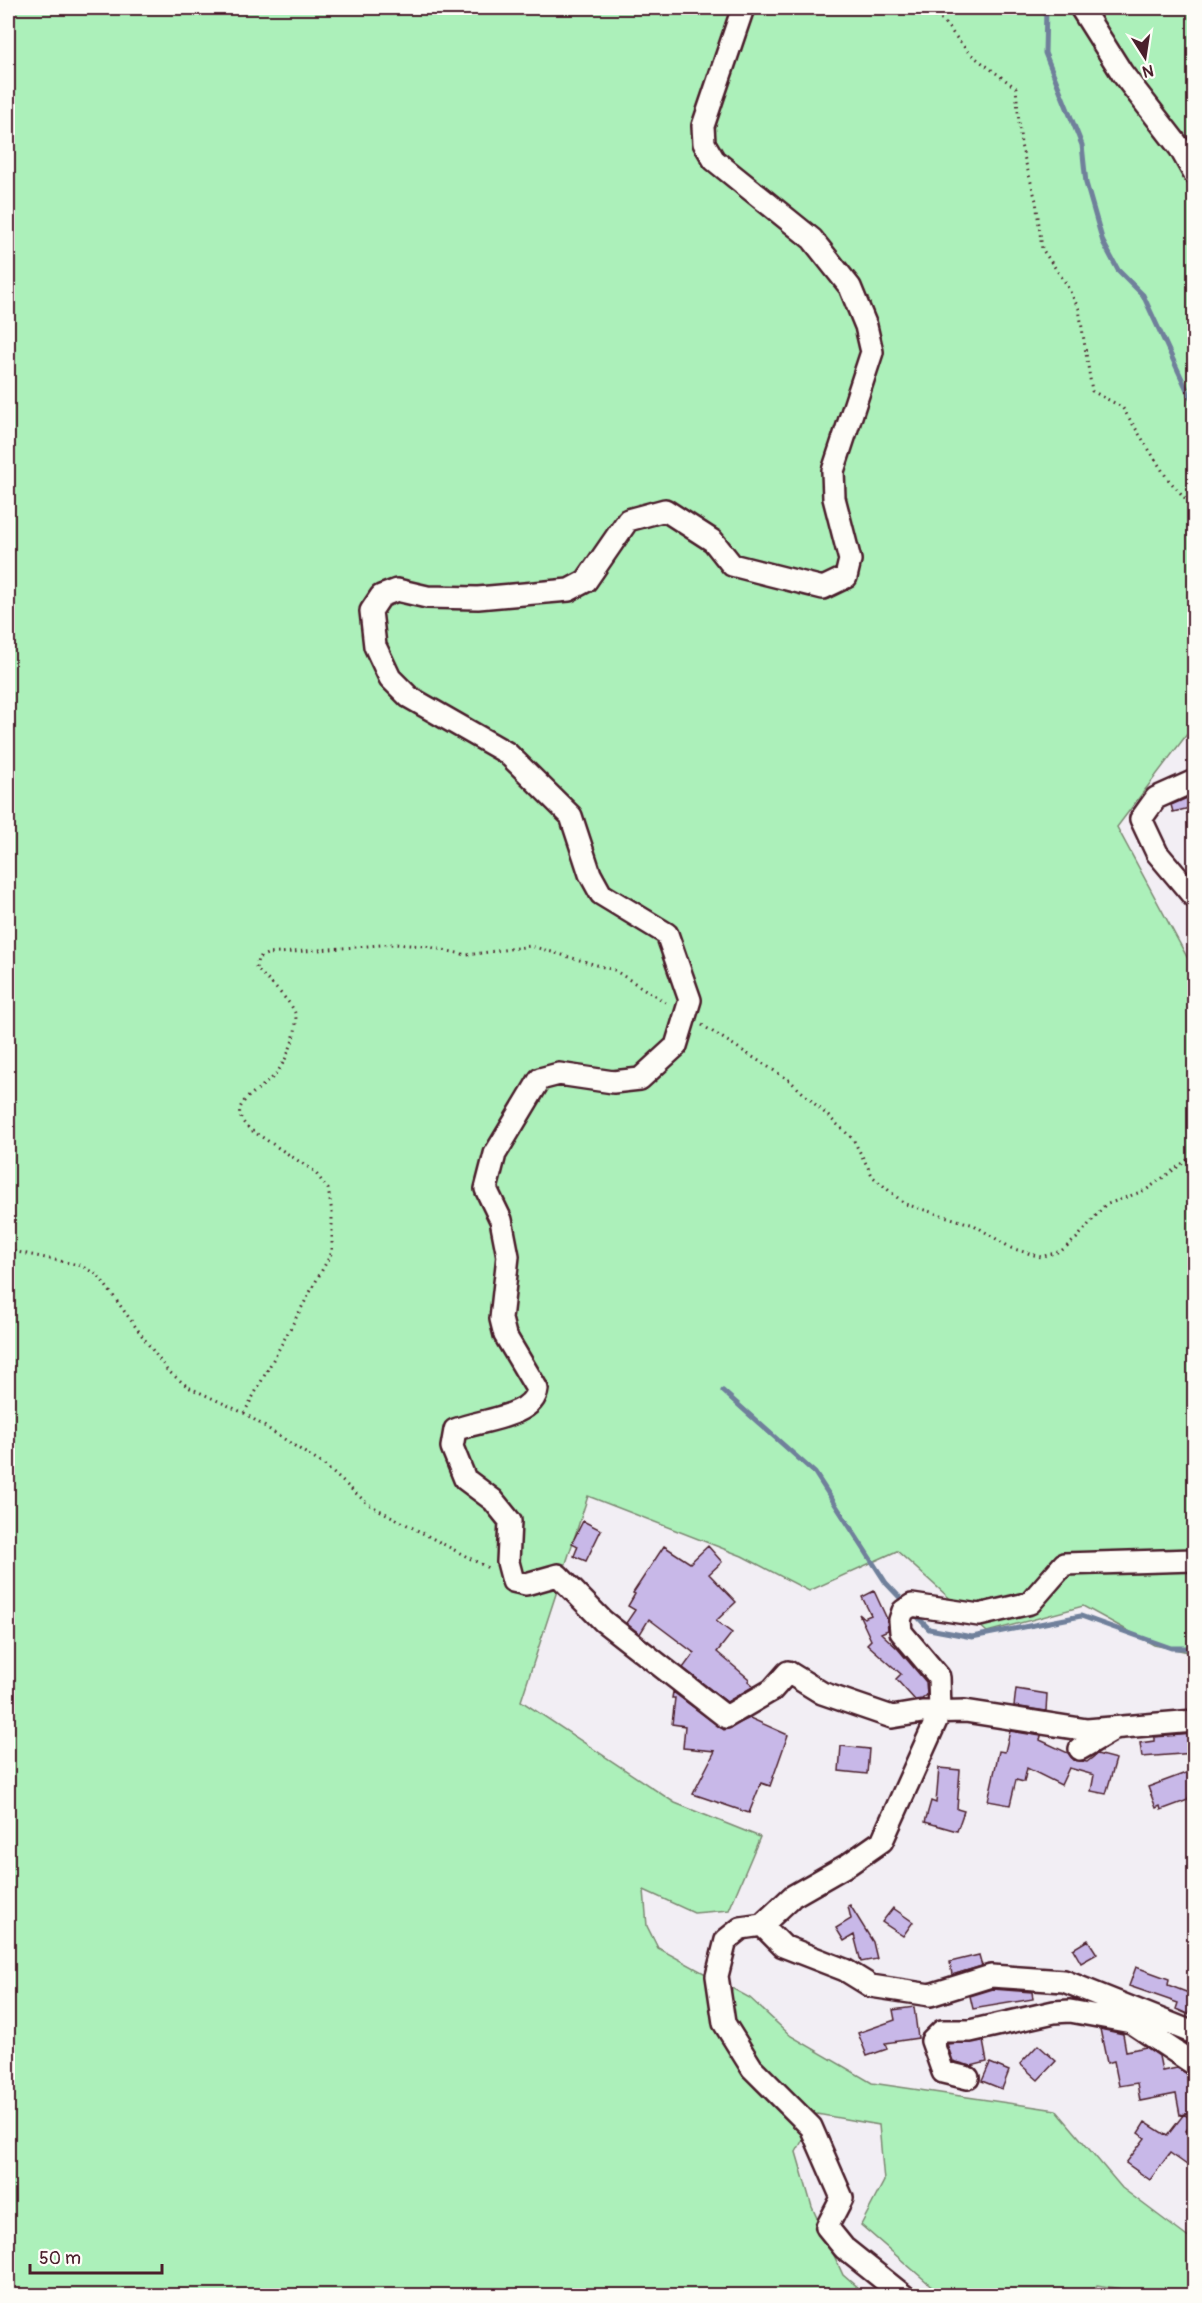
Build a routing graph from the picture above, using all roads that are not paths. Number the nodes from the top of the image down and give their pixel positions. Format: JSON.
{"nodes":[{"id":1,"x":743,"y":8,"type":"edge"},
{"id":2,"x":1081,"y":8,"type":"edge"},
{"id":3,"x":1194,"y":173,"type":"edge"},
{"id":4,"x":1194,"y":781,"type":"edge"},
{"id":5,"x":1194,"y":897,"type":"edge"},
{"id":6,"x":1194,"y":1560,"type":"edge"},
{"id":7,"x":940,"y":1712,"type":"junction"},
{"id":8,"x":1194,"y":1720,"type":"edge"},
{"id":9,"x":1117,"y":1727,"type":"junction"},
{"id":10,"x":1080,"y":1749,"type":"dead end"},
{"id":11,"x":762,"y":1924,"type":"junction"},
{"id":12,"x":1194,"y":2032,"type":"edge"},
{"id":13,"x":1194,"y":2064,"type":"edge"},
{"id":14,"x":968,"y":2078,"type":"dead end"},
{"id":15,"x":904,"y":2295,"type":"edge"}],
"edges":[{"from":1,"to":7,"type":"street"},
{"from":2,"to":3,"type":"street"},
{"from":4,"to":5,"type":"street"},
{"from":6,"to":7,"type":"street"},
{"from":7,"to":9,"type":"street"},
{"from":7,"to":11,"type":"street"},
{"from":8,"to":9,"type":"street"},
{"from":9,"to":10,"type":"street"},
{"from":11,"to":12,"type":"street"},
{"from":11,"to":15,"type":"street"},
{"from":13,"to":14,"type":"street"}]}
